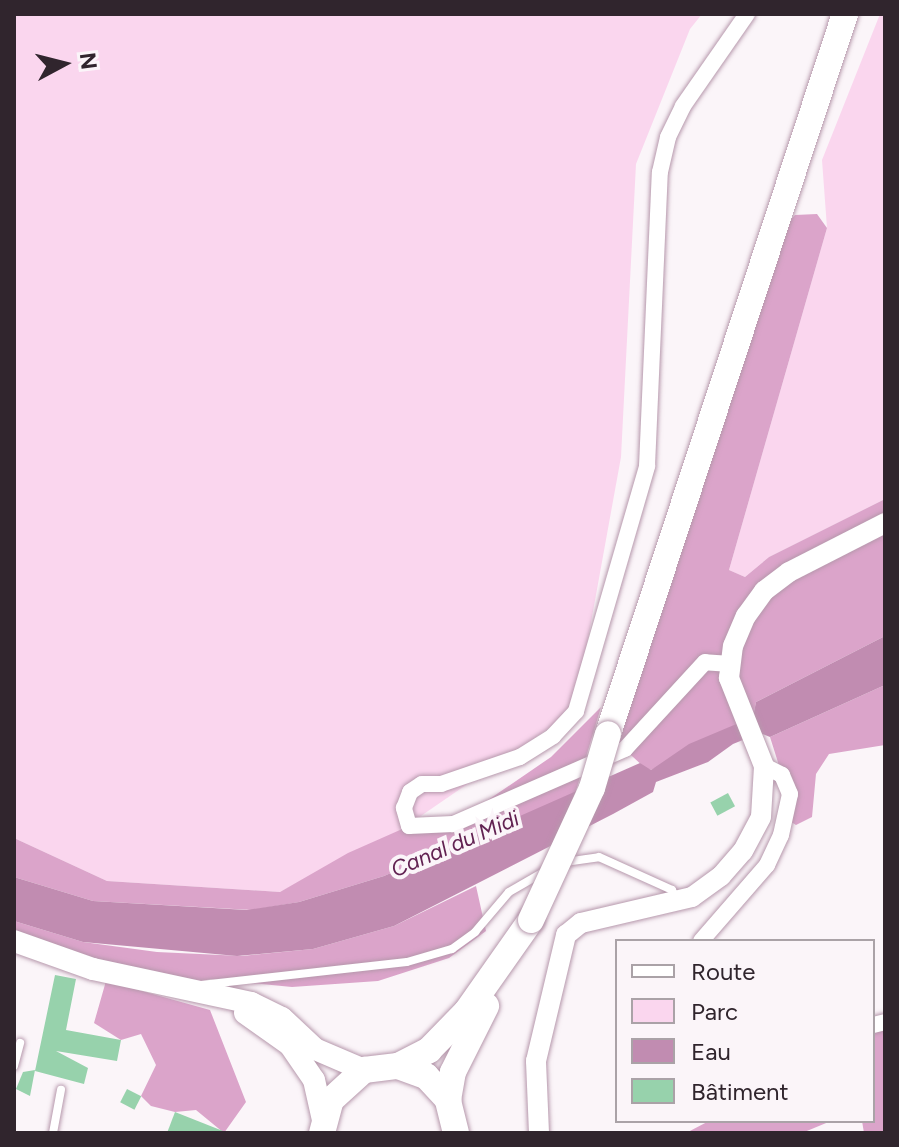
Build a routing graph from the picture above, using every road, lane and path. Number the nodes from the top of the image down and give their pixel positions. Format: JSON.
{"nodes":[{"id":1,"x":747,"y":14,"type":"edge"},
{"id":2,"x":845,"y":14,"type":"edge"},
{"id":3,"x":885,"y":523,"type":"edge"},
{"id":4,"x":731,"y":664,"type":"junction"},
{"id":5,"x":762,"y":758,"type":"junction"},
{"id":6,"x":677,"y":900,"type":"junction"},
{"id":7,"x":703,"y":939,"type":"edge"},
{"id":8,"x":14,"y":941,"type":"edge"},
{"id":9,"x":508,"y":955,"type":"junction"},
{"id":10,"x":180,"y":988,"type":"junction"},
{"id":11,"x":213,"y":995,"type":"junction"},
{"id":12,"x":20,"y":1043,"type":"dead end"},
{"id":13,"x":14,"y":1066,"type":"edge"},
{"id":14,"x":398,"y":1066,"type":"junction"},
{"id":15,"x":364,"y":1070,"type":"junction"},
{"id":16,"x":61,"y":1090,"type":"dead end"},
{"id":17,"x":448,"y":1100,"type":"junction"},
{"id":18,"x":323,"y":1127,"type":"edge"},
{"id":19,"x":53,"y":1133,"type":"edge"},
{"id":20,"x":456,"y":1133,"type":"edge"},
{"id":21,"x":539,"y":1133,"type":"edge"}],
"edges":[{"from":1,"to":4,"type":"street"},
{"from":2,"to":9,"type":"main road","bridge":true},
{"from":3,"to":4,"type":"street"},
{"from":4,"to":5,"type":"street"},
{"from":5,"to":6,"type":"street"},
{"from":5,"to":7,"type":"street"},
{"from":6,"to":10,"type":"lane"},
{"from":6,"to":21,"type":"street"},
{"from":8,"to":10,"type":"main road"},
{"from":9,"to":14,"type":"main road"},
{"from":9,"to":17,"type":"main road"},
{"from":10,"to":11,"type":"main road"},
{"from":11,"to":15,"type":"main road"},
{"from":11,"to":18,"type":"main road"},
{"from":12,"to":13,"type":"lane"},
{"from":14,"to":15,"type":"main road"},
{"from":14,"to":17,"type":"main road"},
{"from":15,"to":18,"type":"main road"},
{"from":16,"to":19,"type":"lane"},
{"from":17,"to":20,"type":"main road"}]}
